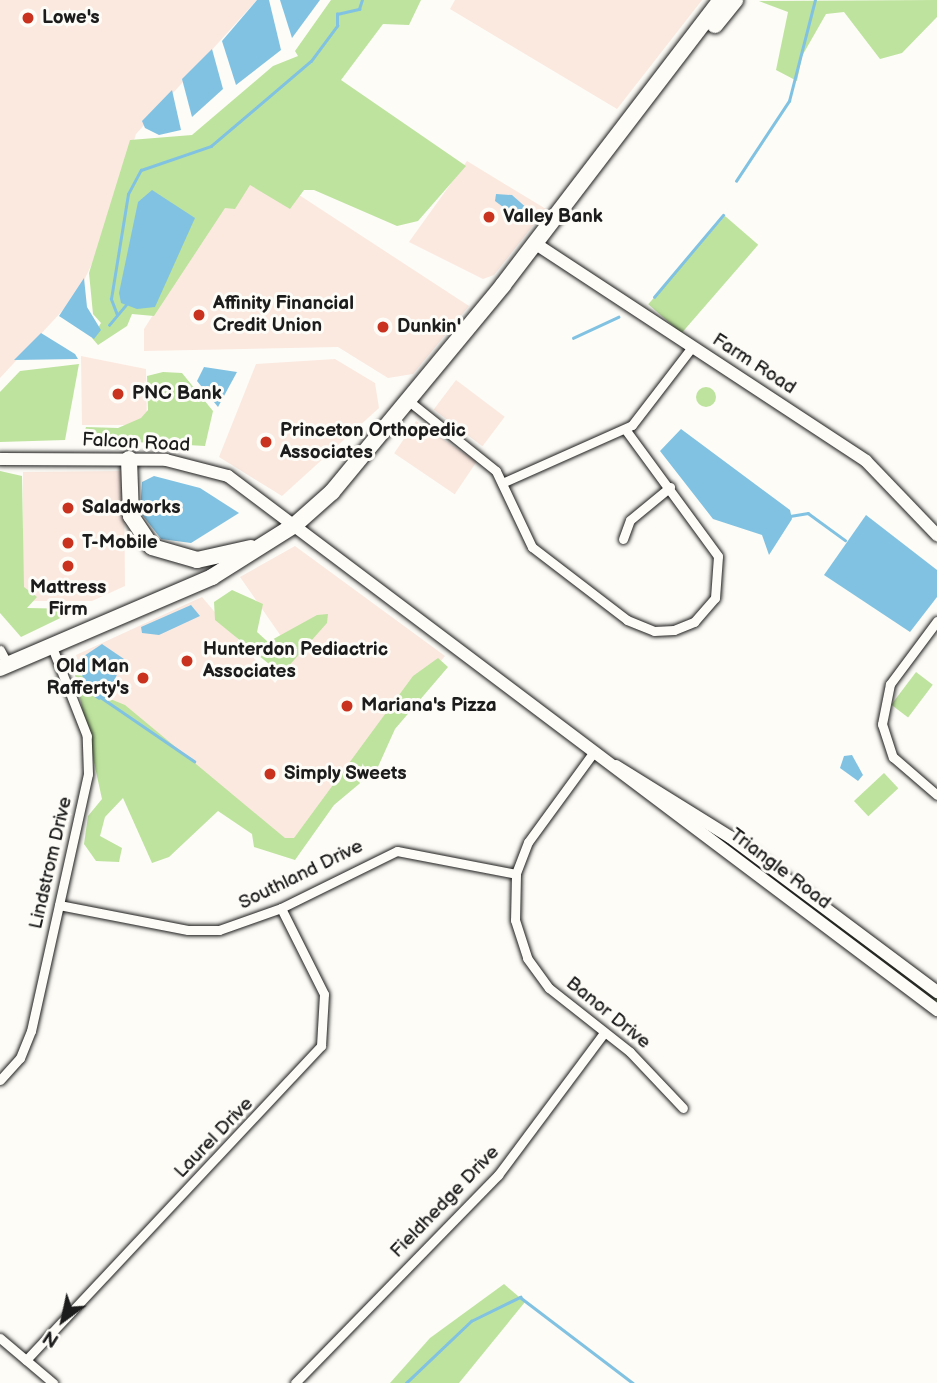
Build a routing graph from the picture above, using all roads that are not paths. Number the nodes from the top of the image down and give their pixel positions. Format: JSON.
{"nodes":[{"id":1,"x":724,"y":0,"type":"edge"},
{"id":2,"x":536,"y":244,"type":"junction"},
{"id":3,"x":692,"y":347,"type":"junction"},
{"id":4,"x":410,"y":402,"type":"junction"},
{"id":5,"x":625,"y":429,"type":"junction"},
{"id":6,"x":0,"y":459,"type":"edge"},
{"id":7,"x":129,"y":459,"type":"junction"},
{"id":8,"x":502,"y":482,"type":"junction"},
{"id":9,"x":670,"y":487,"type":"junction"},
{"id":10,"x":296,"y":524,"type":"junction"},
{"id":11,"x":937,"y":534,"type":"edge"},
{"id":12,"x":622,"y":538,"type":"dead end"},
{"id":13,"x":267,"y":544,"type":"junction"},
{"id":14,"x":937,"y":621,"type":"edge"},
{"id":15,"x":52,"y":648,"type":"junction"},
{"id":16,"x":0,"y":650,"type":"edge"},
{"id":17,"x":4,"y":666,"type":"edge"},
{"id":18,"x":597,"y":756,"type":"junction"},
{"id":19,"x":937,"y":795,"type":"edge"},
{"id":20,"x":516,"y":874,"type":"junction"},
{"id":21,"x":59,"y":905,"type":"junction"},
{"id":22,"x":281,"y":908,"type":"junction"},
{"id":23,"x":937,"y":992,"type":"edge"},
{"id":24,"x":937,"y":1010,"type":"edge"},
{"id":25,"x":604,"y":1032,"type":"junction"},
{"id":26,"x":0,"y":1080,"type":"edge"},
{"id":27,"x":683,"y":1108,"type":"dead end"},
{"id":28,"x":0,"y":1338,"type":"edge"},
{"id":29,"x":26,"y":1360,"type":"junction"},
{"id":30,"x":53,"y":1383,"type":"edge"},
{"id":31,"x":295,"y":1383,"type":"edge"}],
"edges":[{"from":1,"to":2,"type":"highway"},
{"from":2,"to":3,"type":"street","name":"Farm Road"},
{"from":2,"to":4,"type":"highway"},
{"from":3,"to":5,"type":"street"},
{"from":3,"to":11,"type":"street","name":"Farm Road"},
{"from":4,"to":8,"type":"street"},
{"from":4,"to":10,"type":"highway"},
{"from":5,"to":8,"type":"street"},
{"from":5,"to":9,"type":"street"},
{"from":6,"to":7,"type":"street","name":"Falcon Road"},
{"from":7,"to":10,"type":"street","name":"Falcon Road"},
{"from":7,"to":13,"type":"highway"},
{"from":8,"to":9,"type":"street"},
{"from":9,"to":12,"type":"street"},
{"from":10,"to":13,"type":"highway"},
{"from":10,"to":18,"type":"street","name":"Triangle Road"},
{"from":13,"to":15,"type":"highway"},
{"from":14,"to":19,"type":"street"},
{"from":15,"to":17,"type":"highway"},
{"from":15,"to":21,"type":"street","name":"Lindstrom Drive"},
{"from":16,"to":17,"type":"street"},
{"from":18,"to":20,"type":"street","name":"Banor Drive"},
{"from":18,"to":23,"type":"street","name":"Triangle Road"},
{"from":18,"to":24,"type":"street","name":"Triangle Road"},
{"from":20,"to":22,"type":"street","name":"Southland Drive"},
{"from":20,"to":25,"type":"street","name":"Banor Drive"},
{"from":21,"to":22,"type":"street","name":"Southland Drive"},
{"from":21,"to":26,"type":"street","name":"Lindstrom Drive"},
{"from":22,"to":29,"type":"street","name":"Laurel Drive"},
{"from":25,"to":27,"type":"street","name":"Banor Drive"},
{"from":25,"to":31,"type":"street","name":"Fieldhedge Drive"},
{"from":28,"to":29,"type":"street"},
{"from":29,"to":30,"type":"street"}]}
